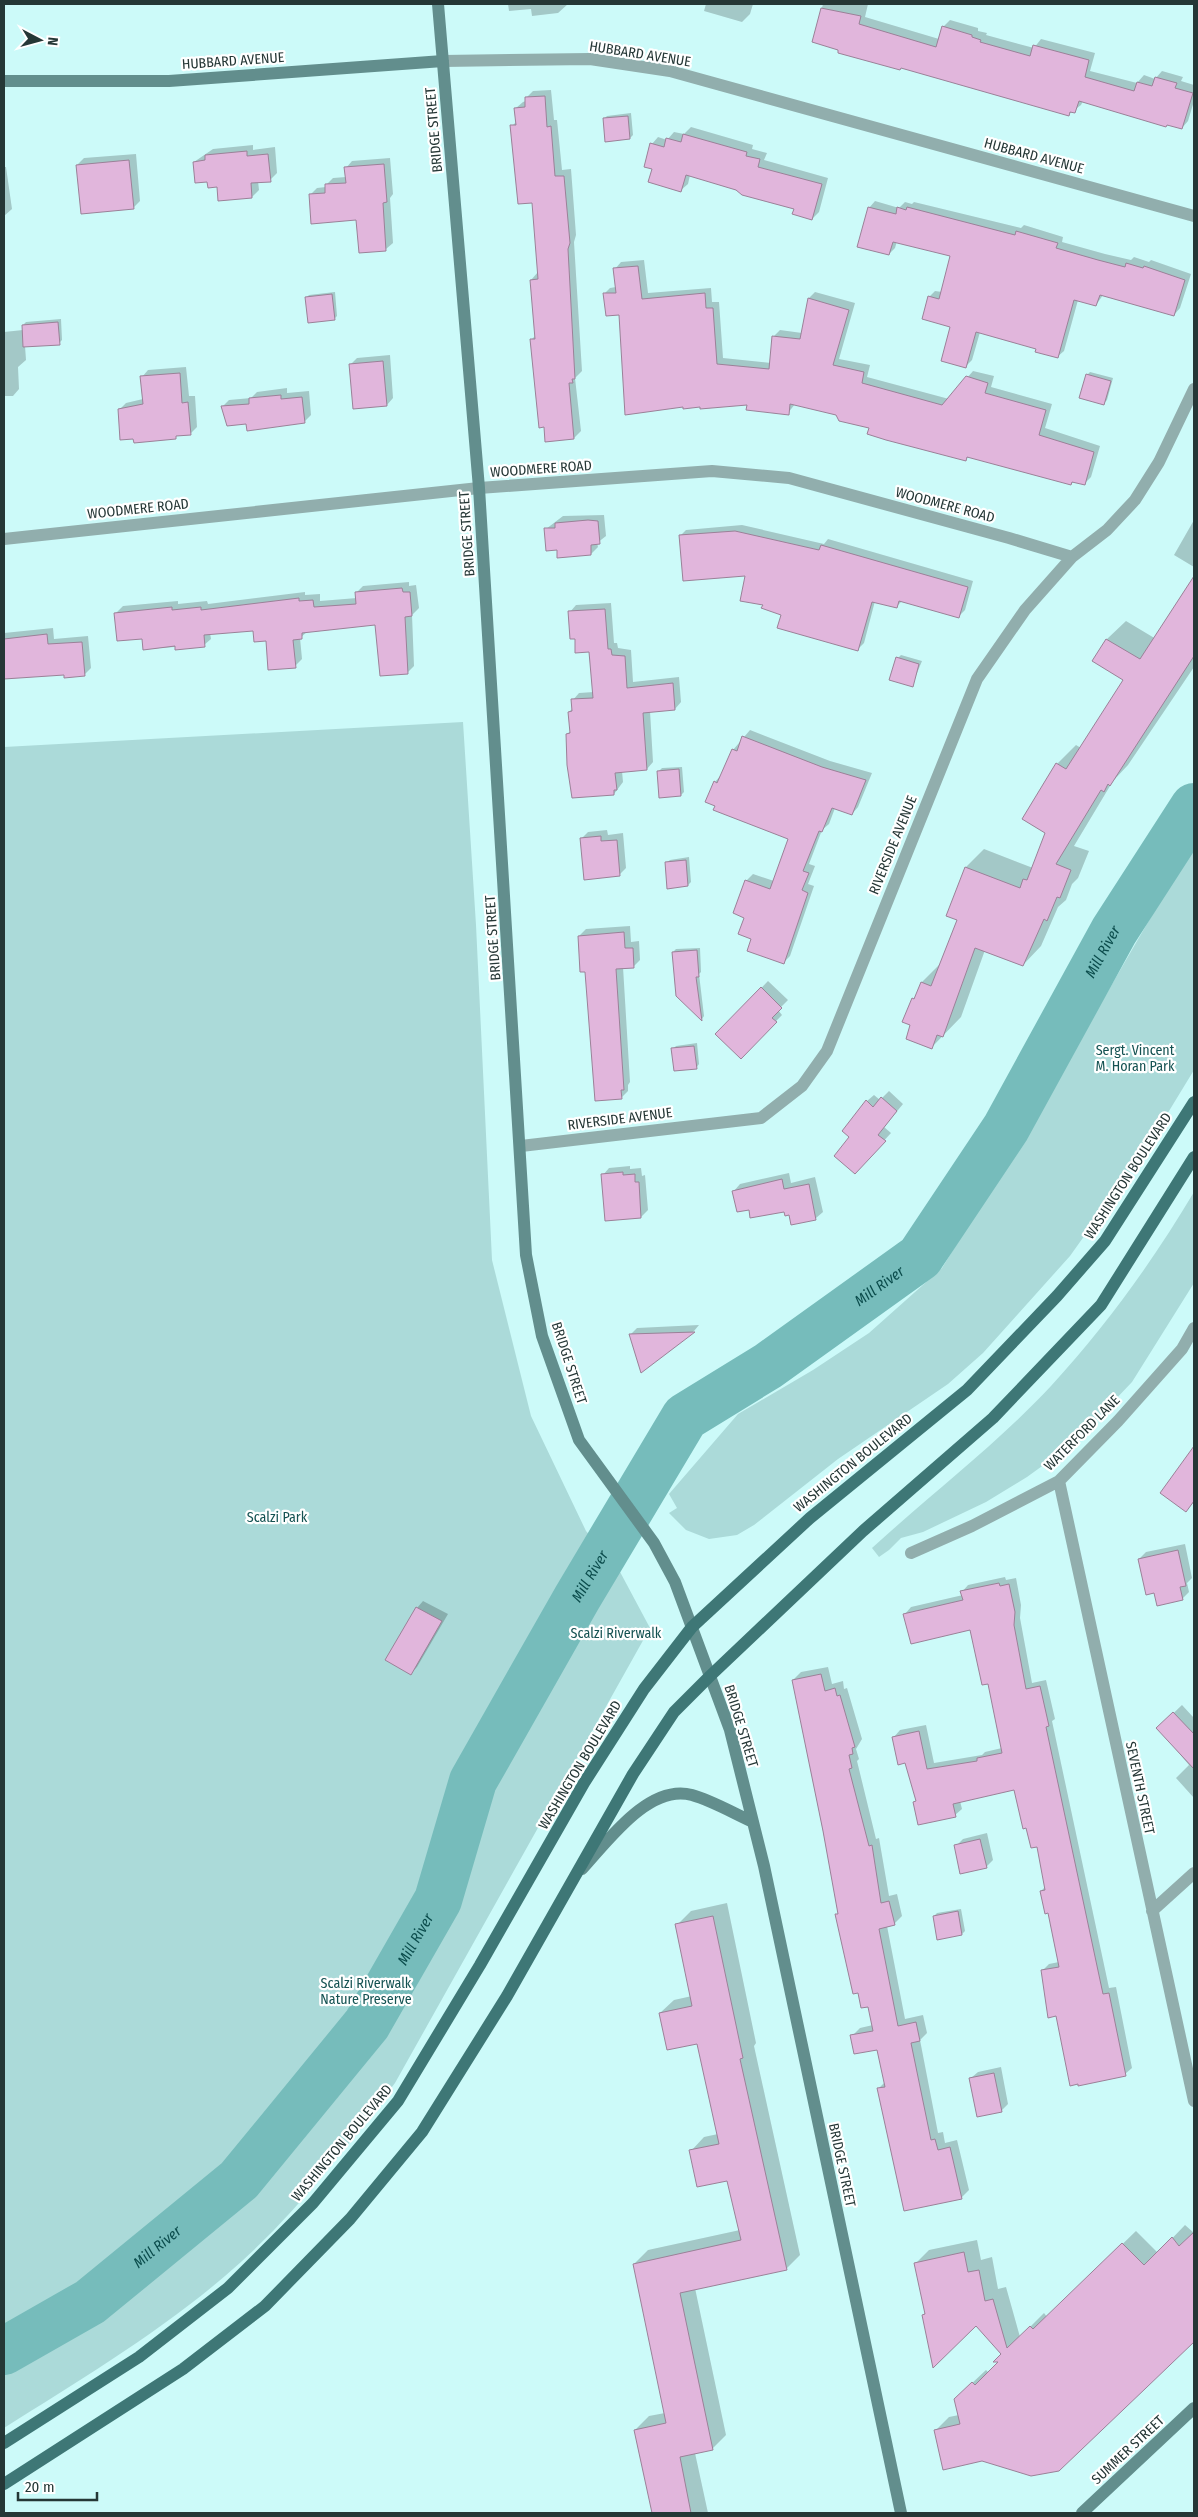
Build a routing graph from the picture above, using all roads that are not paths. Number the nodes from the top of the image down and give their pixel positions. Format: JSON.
{"nodes":[{"id":1,"x":438,"y":4,"type":"edge"},
{"id":2,"x":443,"y":61,"type":"junction"},
{"id":3,"x":4,"y":81,"type":"edge"},
{"id":4,"x":1194,"y":216,"type":"edge"},
{"id":5,"x":1194,"y":389,"type":"edge"},
{"id":6,"x":479,"y":488,"type":"junction"},
{"id":7,"x":4,"y":539,"type":"edge"},
{"id":8,"x":1072,"y":557,"type":"junction"},
{"id":9,"x":1194,"y":1102,"type":"edge"},
{"id":10,"x":521,"y":1146,"type":"junction"},
{"id":11,"x":1194,"y":1157,"type":"edge"},
{"id":12,"x":1194,"y":1328,"type":"edge"},
{"id":13,"x":1059,"y":1481,"type":"junction"},
{"id":14,"x":911,"y":1553,"type":"dead end"},
{"id":15,"x":692,"y":1627,"type":"junction"},
{"id":16,"x":710,"y":1676,"type":"junction"},
{"id":17,"x":753,"y":1822,"type":"junction"},
{"id":18,"x":1194,"y":1873,"type":"edge"},
{"id":19,"x":574,"y":1879,"type":"junction"},
{"id":20,"x":1152,"y":1911,"type":"junction"},
{"id":21,"x":1194,"y":2100,"type":"edge"},
{"id":22,"x":1194,"y":2408,"type":"edge"},
{"id":23,"x":4,"y":2443,"type":"edge"},
{"id":24,"x":4,"y":2484,"type":"edge"},
{"id":25,"x":901,"y":2513,"type":"edge"},
{"id":26,"x":1082,"y":2513,"type":"edge"}],
"edges":[{"from":1,"to":2,"type":"main road","name":"BRIDGE STREET"},
{"from":2,"to":3,"type":"main road","name":"HUBBARD AVENUE"},
{"from":2,"to":4,"type":"street","name":"HUBBARD AVENUE"},
{"from":2,"to":6,"type":"main road","name":"BRIDGE STREET"},
{"from":5,"to":8,"type":"street","name":"RIVERSIDE AVENUE"},
{"from":6,"to":7,"type":"street","name":"WOODMERE ROAD"},
{"from":6,"to":8,"type":"street","name":"WOODMERE ROAD"},
{"from":6,"to":10,"type":"main road","name":"BRIDGE STREET"},
{"from":8,"to":10,"type":"street","name":"RIVERSIDE AVENUE"},
{"from":9,"to":15,"type":"main road","name":"WASHINGTON BOULEVARD"},
{"from":10,"to":15,"type":"main road","name":"BRIDGE STREET"},
{"from":11,"to":16,"type":"main road"},
{"from":12,"to":13,"type":"street","name":"WATERFORD LANE"},
{"from":13,"to":14,"type":"street","name":"WATERFORD LANE"},
{"from":13,"to":20,"type":"street","name":"SEVENTH STREET"},
{"from":15,"to":16,"type":"main road","name":"BRIDGE STREET"},
{"from":15,"to":23,"type":"main road","name":"WASHINGTON BOULEVARD"},
{"from":16,"to":17,"type":"main road","name":"BRIDGE STREET"},
{"from":16,"to":19,"type":"main road"},
{"from":17,"to":19,"type":"main road"},
{"from":17,"to":25,"type":"main road","name":"BRIDGE STREET"},
{"from":18,"to":20,"type":"street"},
{"from":19,"to":24,"type":"main road"},
{"from":20,"to":21,"type":"street","name":"SEVENTH STREET"},
{"from":22,"to":26,"type":"main road","name":"SUMMER STREET"}]}
